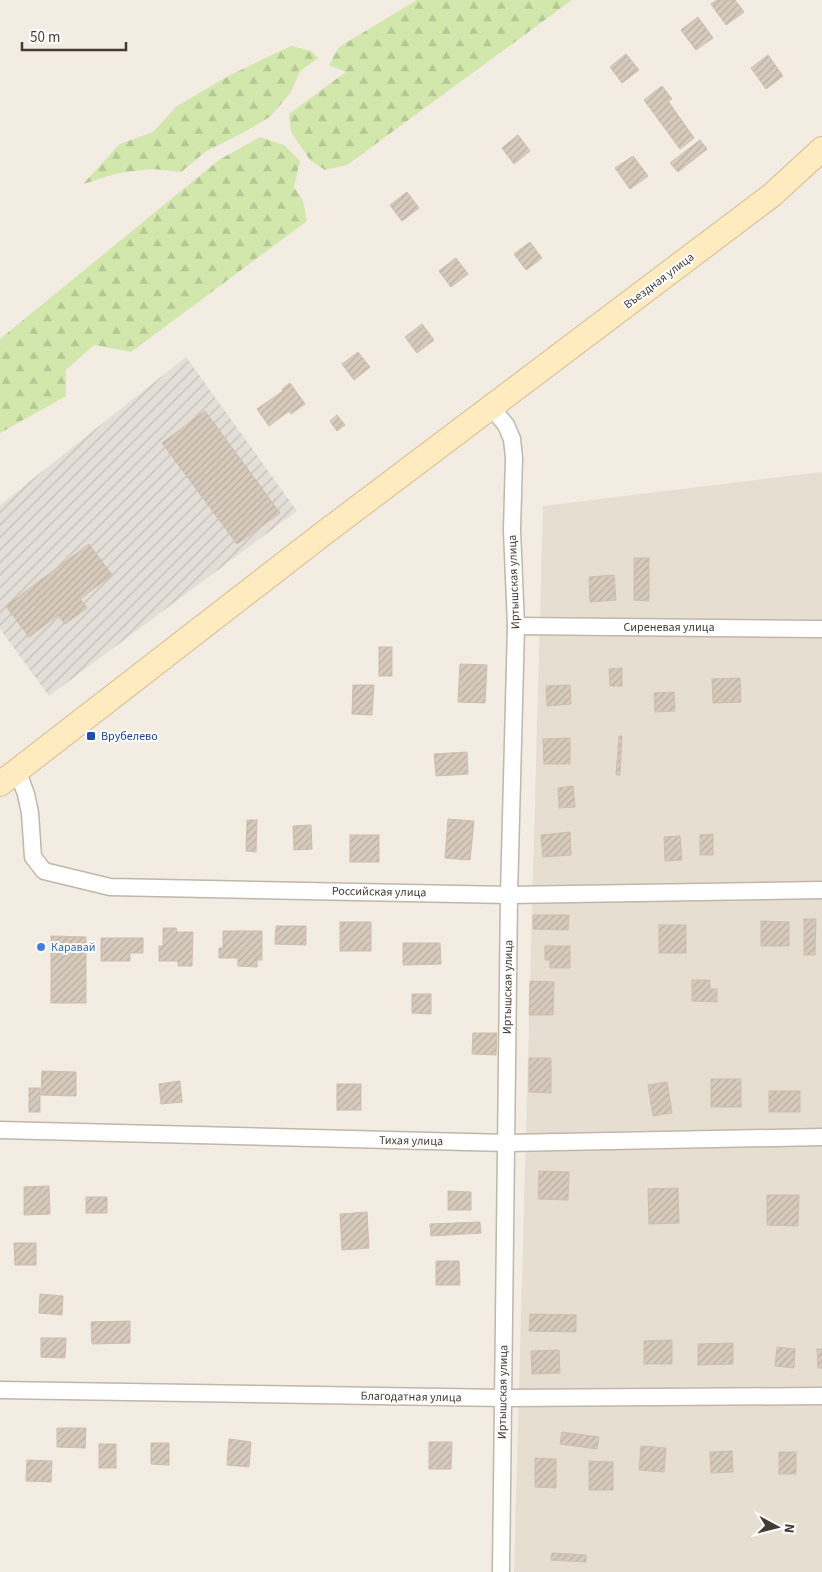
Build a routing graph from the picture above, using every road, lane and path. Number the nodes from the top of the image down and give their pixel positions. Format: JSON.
{"nodes":[{"id":1,"x":822,"y":149,"type":"edge"},
{"id":2,"x":492,"y":408,"type":"junction"},
{"id":3,"x":516,"y":626,"type":"junction"},
{"id":4,"x":822,"y":629,"type":"edge"},
{"id":5,"x":8,"y":777,"type":"edge"},
{"id":6,"x":822,"y":890,"type":"edge"},
{"id":7,"x":509,"y":895,"type":"junction"},
{"id":8,"x":0,"y":1130,"type":"edge"},
{"id":9,"x":822,"y":1137,"type":"edge"},
{"id":10,"x":506,"y":1143,"type":"junction"},
{"id":11,"x":0,"y":1390,"type":"edge"},
{"id":12,"x":822,"y":1396,"type":"edge"},
{"id":13,"x":503,"y":1398,"type":"junction"},
{"id":14,"x":501,"y":1572,"type":"edge"}],
"edges":[{"from":1,"to":2,"type":"street","name":"Въездная улица"},
{"from":2,"to":3,"type":"street","name":"Иртышская улица"},
{"from":2,"to":5,"type":"street","name":"Въездная улица"},
{"from":3,"to":4,"type":"street","name":"Сиреневая улица"},
{"from":3,"to":7,"type":"street","name":"Иртышская улица"},
{"from":5,"to":7,"type":"street","name":"Российская улица"},
{"from":6,"to":7,"type":"street","name":"Российская улица"},
{"from":7,"to":10,"type":"street","name":"Иртышская улица"},
{"from":8,"to":10,"type":"street","name":"Тихая улица"},
{"from":9,"to":10,"type":"street","name":"Тихая улица"},
{"from":10,"to":13,"type":"street","name":"Иртышская улица"},
{"from":11,"to":13,"type":"street","name":"Благодатная улица"},
{"from":12,"to":13,"type":"street","name":"Благодатная улица"},
{"from":13,"to":14,"type":"street","name":"Иртышская улица"}]}
